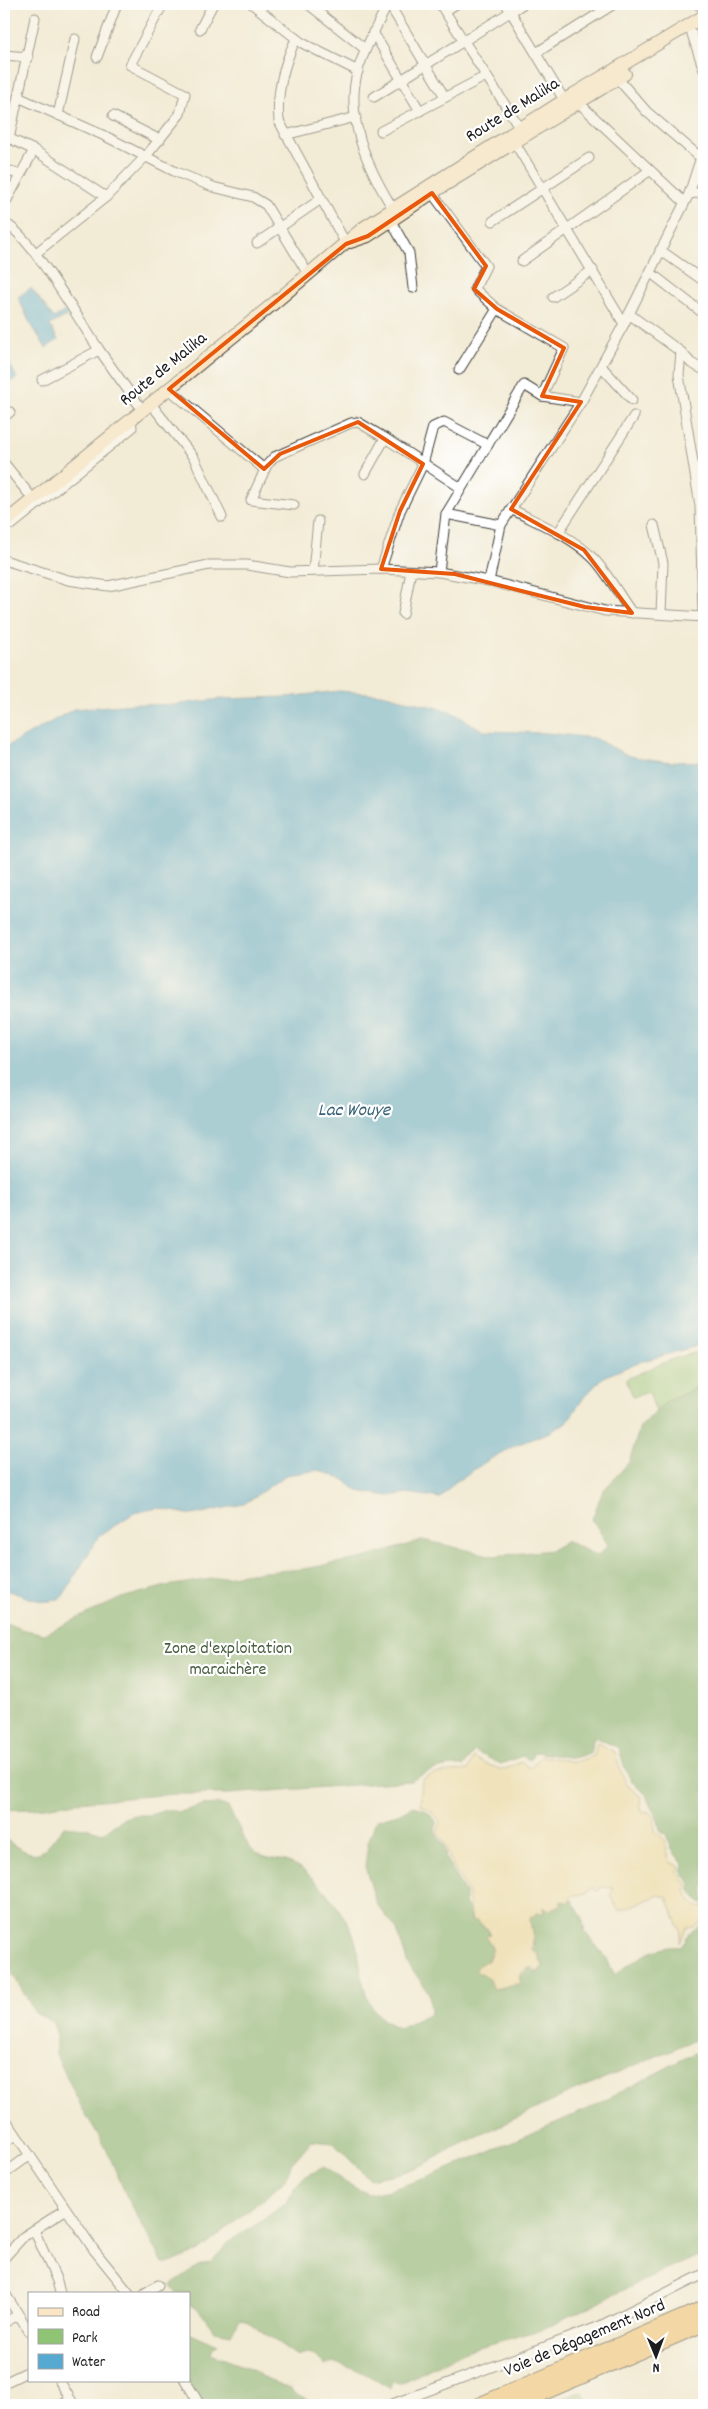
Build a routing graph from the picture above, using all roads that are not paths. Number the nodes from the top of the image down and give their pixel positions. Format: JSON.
{"nodes":[{"id":1,"x":117,"y":4,"type":"edge"},
{"id":2,"x":162,"y":4,"type":"edge"},
{"id":3,"x":213,"y":4,"type":"edge"},
{"id":4,"x":252,"y":4,"type":"edge"},
{"id":5,"x":308,"y":4,"type":"edge"},
{"id":6,"x":388,"y":4,"type":"edge"},
{"id":7,"x":456,"y":4,"type":"edge"},
{"id":8,"x":523,"y":4,"type":"edge"},
{"id":9,"x":614,"y":4,"type":"edge"},
{"id":10,"x":443,"y":7,"type":"edge"},
{"id":11,"x":700,"y":7,"type":"edge"},
{"id":12,"x":508,"y":8,"type":"edge"},
{"id":13,"x":35,"y":18,"type":"dead end"},
{"id":14,"x":704,"y":26,"type":"edge"},
{"id":15,"x":200,"y":29,"type":"dead end"},
{"id":16,"x":373,"y":32,"type":"junction"},
{"id":17,"x":692,"y":34,"type":"junction"},
{"id":18,"x":76,"y":39,"type":"dead end"},
{"id":19,"x":296,"y":39,"type":"junction"},
{"id":20,"x":464,"y":42,"type":"junction"},
{"id":21,"x":365,"y":49,"type":"junction"},
{"id":22,"x":536,"y":53,"type":"junction"},
{"id":23,"x":4,"y":55,"type":"edge"},
{"id":24,"x":28,"y":57,"type":"junction"},
{"id":25,"x":97,"y":57,"type":"dead end"},
{"id":26,"x":426,"y":65,"type":"junction"},
{"id":27,"x":704,"y":70,"type":"edge"},
{"id":28,"x":358,"y":71,"type":"junction"},
{"id":29,"x":486,"y":76,"type":"junction"},
{"id":30,"x":618,"y":78,"type":"junction"},
{"id":31,"x":402,"y":80,"type":"junction"},
{"id":32,"x":374,"y":97,"type":"dead end"},
{"id":33,"x":445,"y":97,"type":"junction"},
{"id":34,"x":18,"y":98,"type":"junction"},
{"id":35,"x":564,"y":100,"type":"junction"},
{"id":36,"x":579,"y":103,"type":"junction"},
{"id":37,"x":420,"y":111,"type":"junction"},
{"id":38,"x":58,"y":115,"type":"junction"},
{"id":39,"x":113,"y":116,"type":"dead end"},
{"id":40,"x":356,"y":117,"type":"junction"},
{"id":41,"x":520,"y":128,"type":"junction"},
{"id":42,"x":381,"y":131,"type":"dead end"},
{"id":43,"x":285,"y":135,"type":"junction"},
{"id":44,"x":7,"y":138,"type":"edge"},
{"id":45,"x":160,"y":140,"type":"junction"},
{"id":46,"x":516,"y":143,"type":"junction"},
{"id":47,"x":704,"y":148,"type":"edge"},
{"id":48,"x":34,"y":150,"type":"junction"},
{"id":49,"x":146,"y":156,"type":"junction"},
{"id":50,"x":589,"y":158,"type":"dead end"},
{"id":51,"x":701,"y":158,"type":"junction"},
{"id":52,"x":4,"y":170,"type":"edge"},
{"id":53,"x":649,"y":171,"type":"junction"},
{"id":54,"x":20,"y":175,"type":"junction"},
{"id":55,"x":543,"y":188,"type":"junction"},
{"id":56,"x":704,"y":192,"type":"edge"},
{"id":57,"x":432,"y":193,"type":"junction"},
{"id":58,"x":106,"y":197,"type":"junction"},
{"id":59,"x":686,"y":198,"type":"junction"},
{"id":60,"x":321,"y":199,"type":"junction"},
{"id":61,"x":5,"y":200,"type":"edge"},
{"id":62,"x":392,"y":208,"type":"junction"},
{"id":63,"x":391,"y":221,"type":"junction"},
{"id":64,"x":493,"y":221,"type":"dead end"},
{"id":65,"x":4,"y":223,"type":"edge"},
{"id":66,"x":280,"y":227,"type":"junction"},
{"id":67,"x":568,"y":228,"type":"junction"},
{"id":68,"x":257,"y":243,"type":"dead end"},
{"id":69,"x":346,"y":244,"type":"junction"},
{"id":70,"x":660,"y":250,"type":"junction"},
{"id":71,"x":36,"y":253,"type":"junction"},
{"id":72,"x":522,"y":261,"type":"dead end"},
{"id":73,"x":593,"y":270,"type":"junction"},
{"id":74,"x":651,"y":273,"type":"junction"},
{"id":75,"x":308,"y":274,"type":"junction"},
{"id":76,"x":703,"y":278,"type":"edge"},
{"id":77,"x":412,"y":288,"type":"dead end"},
{"id":78,"x":553,"y":297,"type":"dead end"},
{"id":79,"x":497,"y":309,"type":"junction"},
{"id":80,"x":629,"y":314,"type":"junction"},
{"id":81,"x":704,"y":314,"type":"edge"},
{"id":82,"x":624,"y":324,"type":"junction"},
{"id":83,"x":99,"y":350,"type":"junction"},
{"id":84,"x":681,"y":352,"type":"junction"},
{"id":85,"x":601,"y":366,"type":"junction"},
{"id":86,"x":460,"y":370,"type":"dead end"},
{"id":87,"x":704,"y":370,"type":"edge"},
{"id":88,"x":42,"y":380,"type":"dead end"},
{"id":89,"x":169,"y":389,"type":"junction"},
{"id":90,"x":542,"y":396,"type":"junction"},
{"id":91,"x":632,"y":400,"type":"dead end"},
{"id":92,"x":581,"y":402,"type":"junction"},
{"id":93,"x":146,"y":407,"type":"junction"},
{"id":94,"x":634,"y":416,"type":"dead end"},
{"id":95,"x":131,"y":420,"type":"junction"},
{"id":96,"x":385,"y":438,"type":"junction"},
{"id":97,"x":488,"y":445,"type":"junction"},
{"id":98,"x":4,"y":463,"type":"edge"},
{"id":99,"x":423,"y":464,"type":"junction"},
{"id":100,"x":264,"y":469,"type":"junction"},
{"id":101,"x":365,"y":474,"type":"dead end"},
{"id":102,"x":461,"y":488,"type":"junction"},
{"id":103,"x":33,"y":499,"type":"junction"},
{"id":104,"x":294,"y":505,"type":"dead end"},
{"id":105,"x":702,"y":508,"type":"edge"},
{"id":106,"x":511,"y":509,"type":"junction"},
{"id":107,"x":446,"y":514,"type":"junction"},
{"id":108,"x":222,"y":517,"type":"dead end"},
{"id":109,"x":318,"y":521,"type":"dead end"},
{"id":110,"x":4,"y":524,"type":"edge"},
{"id":111,"x":501,"y":525,"type":"junction"},
{"id":112,"x":654,"y":525,"type":"dead end"},
{"id":113,"x":558,"y":533,"type":"junction"},
{"id":114,"x":703,"y":551,"type":"edge"},
{"id":115,"x":4,"y":560,"type":"edge"},
{"id":116,"x":381,"y":570,"type":"junction"},
{"id":117,"x":313,"y":571,"type":"junction"},
{"id":118,"x":411,"y":571,"type":"junction"},
{"id":119,"x":439,"y":572,"type":"junction"},
{"id":120,"x":489,"y":581,"type":"junction"},
{"id":121,"x":632,"y":613,"type":"junction"},
{"id":122,"x":403,"y":614,"type":"dead end"},
{"id":123,"x":661,"y":614,"type":"junction"},
{"id":124,"x":703,"y":617,"type":"edge"},
{"id":125,"x":4,"y":2116,"type":"edge"},
{"id":126,"x":15,"y":2136,"type":"junction"},
{"id":127,"x":4,"y":2142,"type":"edge"},
{"id":128,"x":30,"y":2155,"type":"junction"},
{"id":129,"x":4,"y":2174,"type":"edge"},
{"id":130,"x":66,"y":2210,"type":"junction"},
{"id":131,"x":34,"y":2230,"type":"junction"},
{"id":132,"x":5,"y":2253,"type":"edge"},
{"id":133,"x":704,"y":2274,"type":"edge"},
{"id":134,"x":158,"y":2286,"type":"dead end"},
{"id":135,"x":4,"y":2292,"type":"edge"},
{"id":136,"x":60,"y":2292,"type":"edge"},
{"id":137,"x":128,"y":2292,"type":"edge"},
{"id":138,"x":147,"y":2292,"type":"edge"},
{"id":139,"x":704,"y":2309,"type":"edge"},
{"id":140,"x":23,"y":2317,"type":"edge"},
{"id":141,"x":4,"y":2323,"type":"edge"},
{"id":142,"x":704,"y":2323,"type":"edge"},
{"id":143,"x":28,"y":2329,"type":"edge"},
{"id":144,"x":28,"y":2371,"type":"edge"},
{"id":145,"x":60,"y":2382,"type":"edge"},
{"id":146,"x":186,"y":2382,"type":"edge"},
{"id":147,"x":4,"y":2383,"type":"edge"},
{"id":148,"x":72,"y":2403,"type":"edge"},
{"id":149,"x":62,"y":2405,"type":"edge"},
{"id":150,"x":200,"y":2405,"type":"edge"},
{"id":151,"x":390,"y":2405,"type":"edge"},
{"id":152,"x":481,"y":2405,"type":"edge"},
{"id":153,"x":513,"y":2405,"type":"edge"}],
"edges":[{"from":1,"to":25,"type":"street"},
{"from":2,"to":45,"type":"street"},
{"from":3,"to":15,"type":"street"},
{"from":4,"to":19,"type":"street"},
{"from":5,"to":21,"type":"street"},
{"from":6,"to":16,"type":"street"},
{"from":6,"to":26,"type":"street"},
{"from":7,"to":10,"type":"street"},
{"from":8,"to":12,"type":"street"},
{"from":9,"to":22,"type":"street"},
{"from":10,"to":20,"type":"street"},
{"from":11,"to":35,"type":"main road","name":"Route de Malika"},
{"from":12,"to":20,"type":"street"},
{"from":12,"to":22,"type":"street"},
{"from":13,"to":24,"type":"street"},
{"from":14,"to":17,"type":"main road","name":"Route de Malika"},
{"from":16,"to":21,"type":"street"},
{"from":16,"to":31,"type":"street"},
{"from":17,"to":27,"type":"street"},
{"from":17,"to":30,"type":"main road","name":"Route de Malika"},
{"from":18,"to":38,"type":"street"},
{"from":19,"to":28,"type":"street"},
{"from":19,"to":43,"type":"street"},
{"from":20,"to":26,"type":"street"},
{"from":20,"to":29,"type":"street"},
{"from":21,"to":28,"type":"street"},
{"from":22,"to":35,"type":"street"},
{"from":23,"to":24,"type":"street"},
{"from":24,"to":34,"type":"street"},
{"from":26,"to":31,"type":"street"},
{"from":26,"to":33,"type":"street"},
{"from":28,"to":40,"type":"street"},
{"from":29,"to":33,"type":"street"},
{"from":29,"to":41,"type":"street"},
{"from":30,"to":36,"type":"main road","name":"Route de Malika"},
{"from":30,"to":51,"type":"street"},
{"from":31,"to":32,"type":"street"},
{"from":31,"to":37,"type":"street"},
{"from":33,"to":37,"type":"street"},
{"from":34,"to":38,"type":"street"},
{"from":34,"to":44,"type":"street"},
{"from":35,"to":41,"type":"main road","name":"Route de Malika"},
{"from":36,"to":46,"type":"main road","name":"Route de Malika"},
{"from":36,"to":53,"type":"street"},
{"from":37,"to":42,"type":"street"},
{"from":38,"to":49,"type":"street"},
{"from":39,"to":45,"type":"street"},
{"from":40,"to":43,"type":"street"},
{"from":40,"to":62,"type":"street"},
{"from":41,"to":62,"type":"main road","name":"Route de Malika"},
{"from":43,"to":60,"type":"street"},
{"from":44,"to":48,"type":"street"},
{"from":45,"to":49,"type":"street"},
{"from":46,"to":55,"type":"street"},
{"from":46,"to":57,"type":"main road","name":"Route de Malika"},
{"from":47,"to":51,"type":"street"},
{"from":48,"to":54,"type":"street"},
{"from":48,"to":58,"type":"street"},
{"from":49,"to":58,"type":"street"},
{"from":49,"to":66,"type":"street"},
{"from":50,"to":55,"type":"street"},
{"from":51,"to":59,"type":"street"},
{"from":52,"to":54,"type":"street"},
{"from":53,"to":59,"type":"street"},
{"from":53,"to":67,"type":"street"},
{"from":54,"to":61,"type":"street"},
{"from":55,"to":64,"type":"street"},
{"from":55,"to":67,"type":"street"},
{"from":56,"to":59,"type":"street"},
{"from":57,"to":63,"type":"main road","name":"Route de Malika"},
{"from":57,"to":79,"type":"street"},
{"from":58,"to":71,"type":"street"},
{"from":59,"to":70,"type":"street"},
{"from":60,"to":66,"type":"street"},
{"from":60,"to":69,"type":"street"},
{"from":62,"to":69,"type":"main road","name":"Route de Malika"},
{"from":63,"to":69,"type":"main road","name":"Route de Malika"},
{"from":63,"to":77,"type":"street"},
{"from":65,"to":71,"type":"street"},
{"from":66,"to":68,"type":"street"},
{"from":66,"to":75,"type":"street"},
{"from":67,"to":72,"type":"street"},
{"from":67,"to":73,"type":"street"},
{"from":69,"to":75,"type":"main road","name":"Route de Malika"},
{"from":70,"to":74,"type":"street"},
{"from":70,"to":76,"type":"street"},
{"from":71,"to":83,"type":"street"},
{"from":73,"to":78,"type":"street"},
{"from":73,"to":82,"type":"street"},
{"from":74,"to":80,"type":"street"},
{"from":74,"to":81,"type":"street"},
{"from":75,"to":89,"type":"main road","name":"Route de Malika"},
{"from":79,"to":86,"type":"street"},
{"from":79,"to":90,"type":"street"},
{"from":80,"to":82,"type":"street"},
{"from":80,"to":84,"type":"street"},
{"from":82,"to":85,"type":"street"},
{"from":83,"to":88,"type":"street"},
{"from":83,"to":93,"type":"street"},
{"from":84,"to":87,"type":"street"},
{"from":84,"to":105,"type":"street"},
{"from":85,"to":91,"type":"street"},
{"from":85,"to":92,"type":"street"},
{"from":89,"to":93,"type":"main road","name":"Route de Malika"},
{"from":89,"to":100,"type":"street"},
{"from":90,"to":92,"type":"street"},
{"from":90,"to":97,"type":"street"},
{"from":92,"to":106,"type":"street"},
{"from":93,"to":95,"type":"main road","name":"Route de Malika"},
{"from":93,"to":108,"type":"street"},
{"from":94,"to":113,"type":"street"},
{"from":95,"to":103,"type":"main road","name":"Route de Malika"},
{"from":95,"to":110,"type":"street"},
{"from":96,"to":99,"type":"street"},
{"from":96,"to":100,"type":"street"},
{"from":96,"to":101,"type":"street"},
{"from":97,"to":99,"type":"street"},
{"from":97,"to":102,"type":"street"},
{"from":98,"to":103,"type":"street"},
{"from":99,"to":102,"type":"street"},
{"from":99,"to":116,"type":"street"},
{"from":100,"to":104,"type":"street"},
{"from":102,"to":107,"type":"street"},
{"from":103,"to":110,"type":"main road","name":"Route de Malika"},
{"from":105,"to":114,"type":"street"},
{"from":106,"to":111,"type":"street"},
{"from":106,"to":113,"type":"street"},
{"from":107,"to":111,"type":"street"},
{"from":107,"to":119,"type":"street"},
{"from":109,"to":117,"type":"street"},
{"from":111,"to":120,"type":"street"},
{"from":112,"to":123,"type":"street"},
{"from":113,"to":121,"type":"street"},
{"from":114,"to":124,"type":"street"},
{"from":115,"to":117,"type":"street"},
{"from":116,"to":117,"type":"street"},
{"from":116,"to":118,"type":"street"},
{"from":118,"to":119,"type":"street"},
{"from":118,"to":122,"type":"street"},
{"from":119,"to":120,"type":"street"},
{"from":120,"to":121,"type":"street"},
{"from":121,"to":123,"type":"street"},
{"from":123,"to":124,"type":"street"},
{"from":125,"to":126,"type":"street"},
{"from":126,"to":127,"type":"street"},
{"from":126,"to":128,"type":"street"},
{"from":128,"to":129,"type":"street"},
{"from":128,"to":130,"type":"street"},
{"from":130,"to":131,"type":"street"},
{"from":130,"to":137,"type":"street"},
{"from":131,"to":132,"type":"street"},
{"from":131,"to":136,"type":"street"},
{"from":133,"to":151,"type":"street"},
{"from":134,"to":138,"type":"street"},
{"from":135,"to":140,"type":"street"},
{"from":139,"to":152,"type":"highway","name":"Voie de Dégagement Nord"},
{"from":140,"to":141,"type":"street"},
{"from":140,"to":143,"type":"street"},
{"from":142,"to":153,"type":"highway","name":"Voie de Dégagement Nord"},
{"from":144,"to":147,"type":"street"},
{"from":145,"to":148,"type":"street"},
{"from":146,"to":150,"type":"street"},
{"from":148,"to":149,"type":"street"}]}
